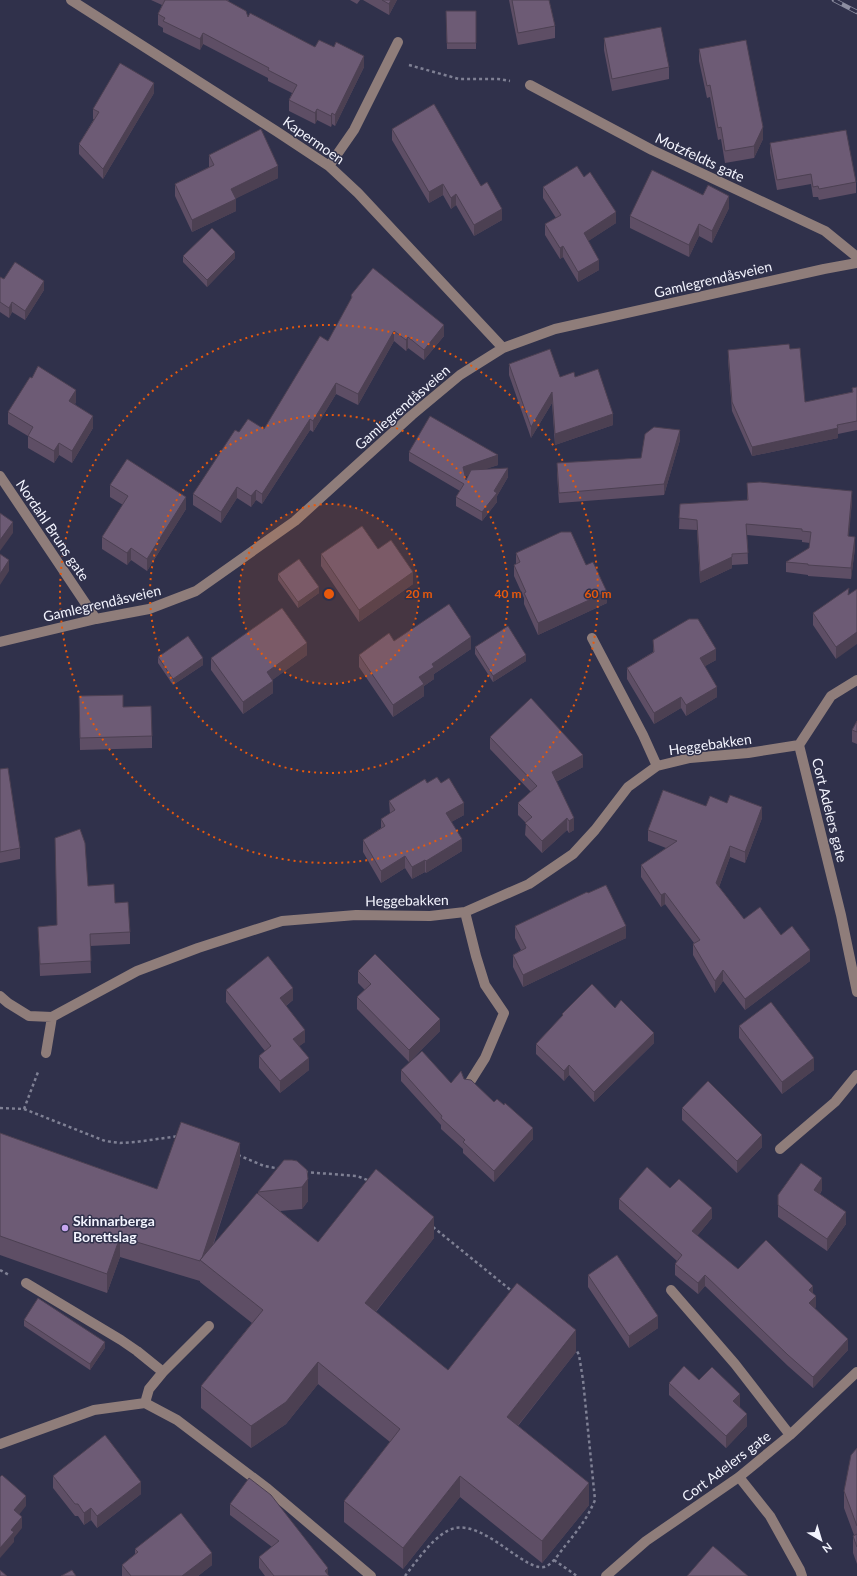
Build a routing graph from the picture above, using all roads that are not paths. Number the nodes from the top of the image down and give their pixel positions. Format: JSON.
{"nodes":[{"id":1,"x":71,"y":0,"type":"edge"},
{"id":2,"x":398,"y":42,"type":"dead end"},
{"id":3,"x":530,"y":85,"type":"road end"},
{"id":4,"x":329,"y":166,"type":"junction"},
{"id":5,"x":857,"y":257,"type":"edge"},
{"id":6,"x":857,"y":264,"type":"edge"},
{"id":7,"x":503,"y":348,"type":"junction"},
{"id":8,"x":0,"y":476,"type":"edge"},
{"id":9,"x":96,"y":619,"type":"junction"},
{"id":10,"x":592,"y":638,"type":"dead end"},
{"id":11,"x":0,"y":642,"type":"edge"},
{"id":12,"x":857,"y":680,"type":"edge"},
{"id":13,"x":799,"y":745,"type":"junction"},
{"id":14,"x":657,"y":766,"type":"junction"},
{"id":15,"x":466,"y":912,"type":"junction"},
{"id":16,"x":857,"y":992,"type":"edge"},
{"id":17,"x":0,"y":996,"type":"edge"},
{"id":18,"x":52,"y":1017,"type":"junction"},
{"id":19,"x":46,"y":1053,"type":"road end"},
{"id":20,"x":857,"y":1075,"type":"edge"},
{"id":21,"x":468,"y":1085,"type":"edge"},
{"id":22,"x":780,"y":1149,"type":"dead end"},
{"id":23,"x":26,"y":1283,"type":"dead end"},
{"id":24,"x":671,"y":1290,"type":"dead end"},
{"id":25,"x":209,"y":1326,"type":"dead end"},
{"id":26,"x":163,"y":1372,"type":"junction"},
{"id":27,"x":857,"y":1372,"type":"edge"},
{"id":28,"x":145,"y":1403,"type":"junction"},
{"id":29,"x":790,"y":1435,"type":"junction"},
{"id":30,"x":0,"y":1444,"type":"edge"},
{"id":31,"x":739,"y":1477,"type":"junction"},
{"id":32,"x":371,"y":1576,"type":"edge"},
{"id":33,"x":606,"y":1576,"type":"edge"},
{"id":34,"x":802,"y":1576,"type":"edge"}],
"edges":[{"from":1,"to":4,"type":"street","name":"Kapermoen"},
{"from":2,"to":4,"type":"street"},
{"from":3,"to":5,"type":"street","name":"Motzfeldts gate"},
{"from":4,"to":7,"type":"street","name":"Kapermoen"},
{"from":6,"to":7,"type":"street","name":"Gamlegrendåsveien"},
{"from":7,"to":9,"type":"street","name":"Gamlegrendåsveien"},
{"from":8,"to":9,"type":"street","name":"Nordahl Bruns gate"},
{"from":9,"to":11,"type":"street","name":"Gamlegrendåsveien"},
{"from":10,"to":14,"type":"street"},
{"from":12,"to":13,"type":"street","name":"Cort Adelers gate"},
{"from":13,"to":14,"type":"street","name":"Heggebakken"},
{"from":13,"to":16,"type":"street","name":"Cort Adelers gate"},
{"from":14,"to":15,"type":"street","name":"Heggebakken"},
{"from":15,"to":18,"type":"street","name":"Heggebakken"},
{"from":15,"to":21,"type":"street"},
{"from":17,"to":18,"type":"street"},
{"from":18,"to":19,"type":"street"},
{"from":20,"to":22,"type":"street"},
{"from":23,"to":26,"type":"street"},
{"from":24,"to":29,"type":"street"},
{"from":25,"to":26,"type":"street"},
{"from":26,"to":28,"type":"street"},
{"from":27,"to":29,"type":"street","name":"Cort Adelers gate"},
{"from":28,"to":30,"type":"street"},
{"from":28,"to":32,"type":"street"},
{"from":29,"to":31,"type":"street","name":"Cort Adelers gate"},
{"from":31,"to":33,"type":"street","name":"Cort Adelers gate"},
{"from":31,"to":34,"type":"street"}]}
